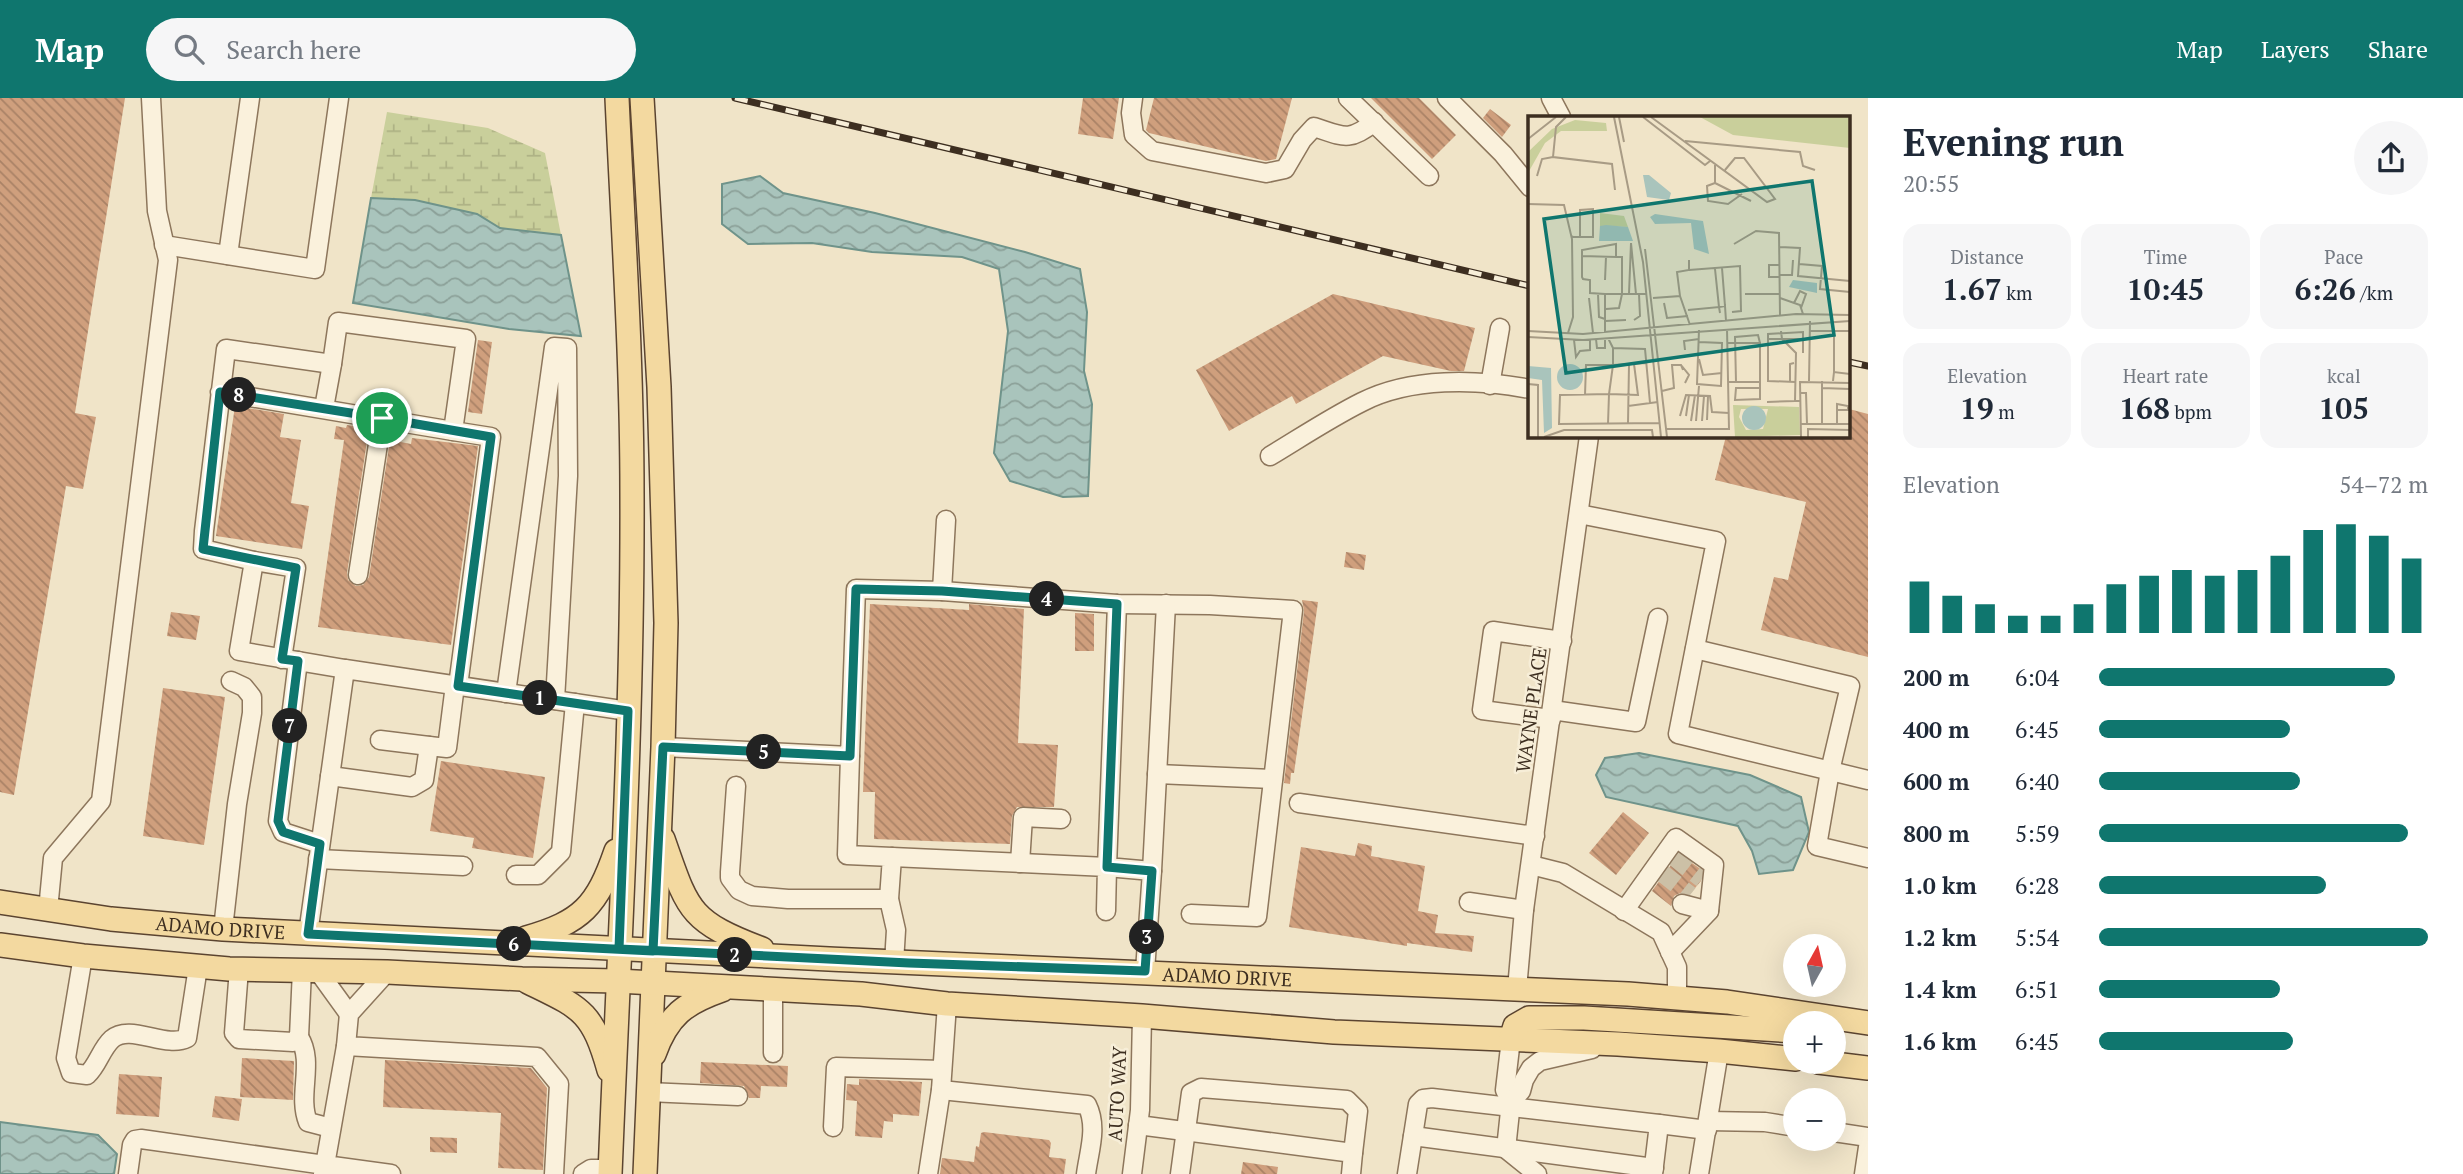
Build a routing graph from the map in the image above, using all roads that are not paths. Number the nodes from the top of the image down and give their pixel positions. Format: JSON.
{"nodes":[{"id":1,"x":151,"y":98,"type":"edge"},
{"id":2,"x":250,"y":98,"type":"edge"},
{"id":3,"x":339,"y":98,"type":"edge"},
{"id":4,"x":617,"y":98,"type":"edge"},
{"id":5,"x":642,"y":98,"type":"edge"},
{"id":6,"x":1133,"y":98,"type":"edge"},
{"id":7,"x":1348,"y":98,"type":"edge"},
{"id":8,"x":1447,"y":98,"type":"edge"},
{"id":9,"x":1551,"y":98,"type":"edge"},
{"id":10,"x":1560,"y":116,"type":"edge"},
{"id":11,"x":1374,"y":122,"type":"junction"},
{"id":12,"x":1429,"y":176,"type":"dead end"},
{"id":13,"x":1528,"y":185,"type":"edge"},
{"id":14,"x":164,"y":245,"type":"junction"},
{"id":15,"x":228,"y":255,"type":"junction"},
{"id":16,"x":1500,"y":328,"type":"dead end"},
{"id":17,"x":332,"y":365,"type":"junction"},
{"id":18,"x":1490,"y":384,"type":"junction"},
{"id":19,"x":1528,"y":389,"type":"edge"},
{"id":20,"x":220,"y":392,"type":"junction"},
{"id":21,"x":324,"y":408,"type":"junction"},
{"id":22,"x":382,"y":418,"type":"junction"},
{"id":23,"x":453,"y":431,"type":"junction"},
{"id":24,"x":1589,"y":438,"type":"edge"},
{"id":25,"x":1270,"y":456,"type":"dead end"},
{"id":26,"x":1579,"y":514,"type":"junction"},
{"id":27,"x":946,"y":520,"type":"dead end"},
{"id":28,"x":254,"y":561,"type":"junction"},
{"id":29,"x":358,"y":575,"type":"dead end"},
{"id":30,"x":942,"y":591,"type":"junction"},
{"id":31,"x":1117,"y":604,"type":"junction"},
{"id":32,"x":1166,"y":604,"type":"junction"},
{"id":33,"x":1658,"y":618,"type":"dead end"},
{"id":34,"x":1562,"y":641,"type":"junction"},
{"id":35,"x":1695,"y":649,"type":"junction"},
{"id":36,"x":290,"y":660,"type":"junction"},
{"id":37,"x":345,"y":669,"type":"junction"},
{"id":38,"x":231,"y":681,"type":"dead end"},
{"id":39,"x":456,"y":685,"type":"junction"},
{"id":40,"x":506,"y":693,"type":"junction"},
{"id":41,"x":555,"y":700,"type":"junction"},
{"id":42,"x":575,"y":703,"type":"junction"},
{"id":43,"x":628,"y":711,"type":"junction"},
{"id":44,"x":1551,"y":715,"type":"junction"},
{"id":45,"x":380,"y":740,"type":"dead end"},
{"id":46,"x":429,"y":746,"type":"junction"},
{"id":47,"x":663,"y":747,"type":"junction"},
{"id":48,"x":850,"y":756,"type":"junction"},
{"id":49,"x":1830,"y":771,"type":"junction"},
{"id":50,"x":1157,"y":774,"type":"junction"},
{"id":51,"x":330,"y":776,"type":"junction"},
{"id":52,"x":1273,"y":779,"type":"junction"},
{"id":53,"x":1868,"y":780,"type":"edge"},
{"id":54,"x":736,"y":786,"type":"dead end"},
{"id":55,"x":1299,"y":803,"type":"dead end"},
{"id":56,"x":1061,"y":819,"type":"dead end"},
{"id":57,"x":659,"y":828,"type":"junction"},
{"id":58,"x":625,"y":829,"type":"junction"},
{"id":59,"x":1535,"y":836,"type":"junction"},
{"id":60,"x":319,"y":851,"type":"junction"},
{"id":61,"x":892,"y":857,"type":"junction"},
{"id":62,"x":1868,"y":858,"type":"edge"},
{"id":63,"x":1020,"y":863,"type":"junction"},
{"id":64,"x":1531,"y":865,"type":"junction"},
{"id":65,"x":463,"y":866,"type":"dead end"},
{"id":66,"x":1107,"y":867,"type":"junction"},
{"id":67,"x":1152,"y":871,"type":"junction"},
{"id":68,"x":516,"y":875,"type":"dead end"},
{"id":69,"x":1702,"y":879,"type":"tunnel mouth"},
{"id":70,"x":889,"y":899,"type":"junction"},
{"id":71,"x":1686,"y":900,"type":"tunnel mouth"},
{"id":72,"x":0,"y":902,"type":"edge"},
{"id":73,"x":1469,"y":902,"type":"dead end"},
{"id":74,"x":48,"y":910,"type":"junction"},
{"id":75,"x":1524,"y":910,"type":"junction"},
{"id":76,"x":1106,"y":911,"type":"dead end"},
{"id":77,"x":1624,"y":911,"type":"junction"},
{"id":78,"x":1709,"y":911,"type":"junction"},
{"id":79,"x":1191,"y":914,"type":"dead end"},
{"id":80,"x":223,"y":929,"type":"junction"},
{"id":81,"x":308,"y":934,"type":"junction"},
{"id":82,"x":0,"y":944,"type":"edge"},
{"id":83,"x":504,"y":944,"type":"junction"},
{"id":84,"x":619,"y":949,"type":"junction"},
{"id":85,"x":653,"y":951,"type":"junction"},
{"id":86,"x":1670,"y":952,"type":"junction"},
{"id":87,"x":83,"y":957,"type":"junction"},
{"id":88,"x":781,"y":957,"type":"junction"},
{"id":89,"x":894,"y":962,"type":"junction"},
{"id":90,"x":198,"y":967,"type":"junction"},
{"id":91,"x":239,"y":969,"type":"junction"},
{"id":92,"x":310,"y":971,"type":"junction"},
{"id":93,"x":1145,"y":971,"type":"junction"},
{"id":94,"x":387,"y":972,"type":"junction"},
{"id":95,"x":522,"y":979,"type":"junction"},
{"id":96,"x":617,"y":981,"type":"junction"},
{"id":97,"x":652,"y":983,"type":"junction"},
{"id":98,"x":727,"y":988,"type":"junction"},
{"id":99,"x":1517,"y":989,"type":"junction"},
{"id":100,"x":773,"y":990,"type":"junction"},
{"id":101,"x":1677,"y":998,"type":"junction"},
{"id":102,"x":947,"y":1004,"type":"junction"},
{"id":103,"x":1783,"y":1013,"type":"edge"},
{"id":104,"x":349,"y":1014,"type":"junction"},
{"id":105,"x":1142,"y":1016,"type":"junction"},
{"id":106,"x":1846,"y":1022,"type":"edge"},
{"id":107,"x":1868,"y":1023,"type":"edge"},
{"id":108,"x":1783,"y":1030,"type":"edge"},
{"id":109,"x":299,"y":1037,"type":"junction"},
{"id":110,"x":1511,"y":1039,"type":"junction"},
{"id":111,"x":1618,"y":1044,"type":"junction"},
{"id":112,"x":346,"y":1046,"type":"junction"},
{"id":113,"x":1719,"y":1051,"type":"junction"},
{"id":114,"x":773,"y":1053,"type":"dead end"},
{"id":115,"x":1783,"y":1058,"type":"edge"},
{"id":116,"x":1846,"y":1065,"type":"edge"},
{"id":117,"x":649,"y":1066,"type":"junction"},
{"id":118,"x":1868,"y":1068,"type":"edge"},
{"id":119,"x":942,"y":1070,"type":"junction"},
{"id":120,"x":614,"y":1087,"type":"junction"},
{"id":121,"x":941,"y":1090,"type":"junction"},
{"id":122,"x":648,"y":1091,"type":"junction"},
{"id":123,"x":738,"y":1096,"type":"dead end"},
{"id":124,"x":1510,"y":1105,"type":"junction"},
{"id":125,"x":1659,"y":1124,"type":"junction"},
{"id":126,"x":1138,"y":1125,"type":"junction"},
{"id":127,"x":1783,"y":1125,"type":"edge"},
{"id":128,"x":1707,"y":1126,"type":"junction"},
{"id":129,"x":832,"y":1127,"type":"dead end"},
{"id":130,"x":331,"y":1128,"type":"junction"},
{"id":131,"x":1185,"y":1131,"type":"junction"},
{"id":132,"x":1846,"y":1134,"type":"edge"},
{"id":133,"x":1413,"y":1136,"type":"junction"},
{"id":134,"x":1868,"y":1138,"type":"edge"},
{"id":135,"x":1868,"y":1147,"type":"edge"},
{"id":136,"x":1506,"y":1149,"type":"junction"},
{"id":137,"x":1353,"y":1153,"type":"junction"},
{"id":138,"x":324,"y":1170,"type":"edge"},
{"id":139,"x":1653,"y":1171,"type":"edge"},
{"id":140,"x":610,"y":1172,"type":"edge"},
{"id":141,"x":128,"y":1174,"type":"edge"},
{"id":142,"x":391,"y":1174,"type":"edge"},
{"id":143,"x":554,"y":1174,"type":"edge"},
{"id":144,"x":583,"y":1174,"type":"edge"},
{"id":145,"x":645,"y":1174,"type":"edge"},
{"id":146,"x":928,"y":1174,"type":"edge"},
{"id":147,"x":1086,"y":1174,"type":"edge"},
{"id":148,"x":1132,"y":1174,"type":"edge"},
{"id":149,"x":1180,"y":1174,"type":"edge"},
{"id":150,"x":1351,"y":1174,"type":"edge"},
{"id":151,"x":1407,"y":1174,"type":"edge"},
{"id":152,"x":1537,"y":1174,"type":"edge"},
{"id":153,"x":1699,"y":1174,"type":"edge"},
{"id":154,"x":1864,"y":1174,"type":"edge"}],
"edges":[{"from":1,"to":14,"type":"street"},
{"from":2,"to":15,"type":"street"},
{"from":3,"to":15,"type":"street"},
{"from":4,"to":43,"type":"main road"},
{"from":5,"to":47,"type":"main road"},
{"from":6,"to":11,"type":"street"},
{"from":7,"to":11,"type":"street"},
{"from":8,"to":13,"type":"street"},
{"from":9,"to":10,"type":"street"},
{"from":11,"to":12,"type":"street"},
{"from":14,"to":15,"type":"street"},
{"from":14,"to":74,"type":"street"},
{"from":16,"to":18,"type":"street"},
{"from":17,"to":20,"type":"street"},
{"from":17,"to":21,"type":"street"},
{"from":17,"to":23,"type":"street"},
{"from":18,"to":19,"type":"street"},
{"from":18,"to":25,"type":"street"},
{"from":20,"to":21,"type":"street"},
{"from":20,"to":28,"type":"street"},
{"from":21,"to":22,"type":"street"},
{"from":22,"to":23,"type":"street"},
{"from":22,"to":29,"type":"street"},
{"from":23,"to":39,"type":"street"},
{"from":24,"to":26,"type":"street","name":"WAYNE PLACE"},
{"from":26,"to":34,"type":"street","name":"WAYNE PLACE"},
{"from":26,"to":35,"type":"street"},
{"from":27,"to":30,"type":"street"},
{"from":28,"to":36,"type":"street"},
{"from":28,"to":36,"type":"street"},
{"from":30,"to":31,"type":"street"},
{"from":30,"to":48,"type":"street"},
{"from":31,"to":32,"type":"street"},
{"from":31,"to":66,"type":"street"},
{"from":32,"to":50,"type":"street"},
{"from":32,"to":52,"type":"street"},
{"from":33,"to":44,"type":"street"},
{"from":34,"to":44,"type":"street","name":"WAYNE PLACE"},
{"from":34,"to":44,"type":"street"},
{"from":35,"to":49,"type":"street"},
{"from":35,"to":49,"type":"street"},
{"from":36,"to":37,"type":"street"},
{"from":36,"to":60,"type":"street"},
{"from":37,"to":39,"type":"street"},
{"from":37,"to":51,"type":"street"},
{"from":38,"to":80,"type":"street"},
{"from":39,"to":40,"type":"street"},
{"from":39,"to":46,"type":"street"},
{"from":40,"to":41,"type":"street"},
{"from":40,"to":41,"type":"street"},
{"from":41,"to":42,"type":"street"},
{"from":42,"to":43,"type":"street"},
{"from":42,"to":68,"type":"street"},
{"from":43,"to":58,"type":"main road"},
{"from":44,"to":59,"type":"street","name":"WAYNE PLACE"},
{"from":45,"to":46,"type":"street"},
{"from":46,"to":51,"type":"street"},
{"from":47,"to":48,"type":"street"},
{"from":47,"to":57,"type":"main road"},
{"from":48,"to":61,"type":"street"},
{"from":49,"to":53,"type":"street"},
{"from":49,"to":62,"type":"street"},
{"from":50,"to":52,"type":"street"},
{"from":50,"to":67,"type":"street"},
{"from":51,"to":60,"type":"street"},
{"from":52,"to":79,"type":"street"},
{"from":54,"to":70,"type":"street"},
{"from":55,"to":59,"type":"street"},
{"from":56,"to":63,"type":"street"},
{"from":57,"to":85,"type":"main road"},
{"from":57,"to":88,"type":"main road"},
{"from":58,"to":83,"type":"main road"},
{"from":58,"to":84,"type":"main road"},
{"from":59,"to":64,"type":"street","name":"WAYNE PLACE"},
{"from":60,"to":65,"type":"street"},
{"from":60,"to":81,"type":"street"},
{"from":61,"to":63,"type":"street"},
{"from":61,"to":70,"type":"street"},
{"from":63,"to":66,"type":"street"},
{"from":64,"to":75,"type":"street","name":"WAYNE PLACE"},
{"from":64,"to":77,"type":"street"},
{"from":66,"to":67,"type":"street"},
{"from":66,"to":76,"type":"street"},
{"from":67,"to":93,"type":"street"},
{"from":69,"to":78,"type":"street"},
{"from":70,"to":89,"type":"street"},
{"from":71,"to":78,"type":"street"},
{"from":72,"to":74,"type":"main road","name":"ADAMO DRIVE"},
{"from":73,"to":75,"type":"street"},
{"from":74,"to":80,"type":"main road","name":"ADAMO DRIVE"},
{"from":75,"to":99,"type":"street","name":"WAYNE PLACE"},
{"from":77,"to":78,"type":"street"},
{"from":77,"to":86,"type":"street"},
{"from":78,"to":86,"type":"street"},
{"from":80,"to":81,"type":"main road","name":"ADAMO DRIVE"},
{"from":81,"to":83,"type":"main road","name":"ADAMO DRIVE"},
{"from":82,"to":87,"type":"main road","name":"ADAMO DRIVE"},
{"from":83,"to":84,"type":"main road","name":"ADAMO DRIVE"},
{"from":84,"to":85,"type":"main road","name":"ADAMO DRIVE"},
{"from":84,"to":96,"type":"main road"},
{"from":85,"to":88,"type":"main road","name":"ADAMO DRIVE"},
{"from":85,"to":97,"type":"main road"},
{"from":86,"to":101,"type":"street"},
{"from":87,"to":90,"type":"main road","name":"ADAMO DRIVE"},
{"from":87,"to":90,"type":"street"},
{"from":88,"to":89,"type":"main road","name":"ADAMO DRIVE"},
{"from":89,"to":93,"type":"main road","name":"ADAMO DRIVE"},
{"from":90,"to":91,"type":"main road","name":"ADAMO DRIVE"},
{"from":91,"to":92,"type":"main road","name":"ADAMO DRIVE"},
{"from":91,"to":109,"type":"street"},
{"from":92,"to":94,"type":"main road","name":"ADAMO DRIVE"},
{"from":92,"to":104,"type":"street"},
{"from":92,"to":109,"type":"street"},
{"from":93,"to":99,"type":"main road","name":"ADAMO DRIVE"},
{"from":94,"to":95,"type":"main road","name":"ADAMO DRIVE"},
{"from":94,"to":104,"type":"street"},
{"from":95,"to":96,"type":"main road","name":"ADAMO DRIVE"},
{"from":95,"to":120,"type":"main road"},
{"from":96,"to":97,"type":"main road","name":"ADAMO DRIVE"},
{"from":96,"to":120,"type":"main road"},
{"from":97,"to":98,"type":"main road","name":"ADAMO DRIVE"},
{"from":97,"to":117,"type":"main road"},
{"from":98,"to":100,"type":"main road","name":"ADAMO DRIVE"},
{"from":98,"to":117,"type":"main road"},
{"from":99,"to":101,"type":"main road","name":"ADAMO DRIVE"},
{"from":100,"to":102,"type":"main road","name":"ADAMO DRIVE"},
{"from":100,"to":114,"type":"street"},
{"from":101,"to":103,"type":"main road","name":"ADAMO DRIVE"},
{"from":102,"to":105,"type":"main road","name":"ADAMO DRIVE"},
{"from":102,"to":119,"type":"street"},
{"from":104,"to":112,"type":"street"},
{"from":105,"to":110,"type":"main road","name":"ADAMO DRIVE"},
{"from":105,"to":126,"type":"street","name":"AUTO WAY"},
{"from":106,"to":107,"type":"main road","name":"ADAMO DRIVE"},
{"from":108,"to":110,"type":"main road"},
{"from":109,"to":130,"type":"street"},
{"from":110,"to":111,"type":"main road","name":"ADAMO DRIVE"},
{"from":110,"to":124,"type":"street"},
{"from":111,"to":113,"type":"main road","name":"ADAMO DRIVE"},
{"from":111,"to":124,"type":"street"},
{"from":112,"to":130,"type":"street"},
{"from":112,"to":143,"type":"street"},
{"from":113,"to":115,"type":"main road","name":"ADAMO DRIVE"},
{"from":113,"to":128,"type":"street"},
{"from":116,"to":118,"type":"main road"},
{"from":117,"to":122,"type":"main road"},
{"from":119,"to":121,"type":"street"},
{"from":119,"to":129,"type":"street"},
{"from":120,"to":140,"type":"main road"},
{"from":121,"to":146,"type":"street"},
{"from":121,"to":147,"type":"street"},
{"from":122,"to":123,"type":"street"},
{"from":122,"to":145,"type":"main road"},
{"from":124,"to":125,"type":"street"},
{"from":124,"to":133,"type":"street"},
{"from":124,"to":136,"type":"street"},
{"from":125,"to":128,"type":"street"},
{"from":125,"to":139,"type":"street"},
{"from":126,"to":131,"type":"street"},
{"from":126,"to":148,"type":"street","name":"AUTO WAY"},
{"from":127,"to":128,"type":"street"},
{"from":128,"to":153,"type":"street"},
{"from":130,"to":138,"type":"street"},
{"from":131,"to":137,"type":"street"},
{"from":131,"to":137,"type":"street"},
{"from":131,"to":149,"type":"street"},
{"from":132,"to":134,"type":"street"},
{"from":133,"to":136,"type":"street"},
{"from":133,"to":151,"type":"street"},
{"from":135,"to":154,"type":"street"},
{"from":136,"to":139,"type":"street"},
{"from":136,"to":152,"type":"street"},
{"from":137,"to":150,"type":"street"},
{"from":138,"to":141,"type":"street"},
{"from":138,"to":142,"type":"street"},
{"from":140,"to":144,"type":"street"}]}
